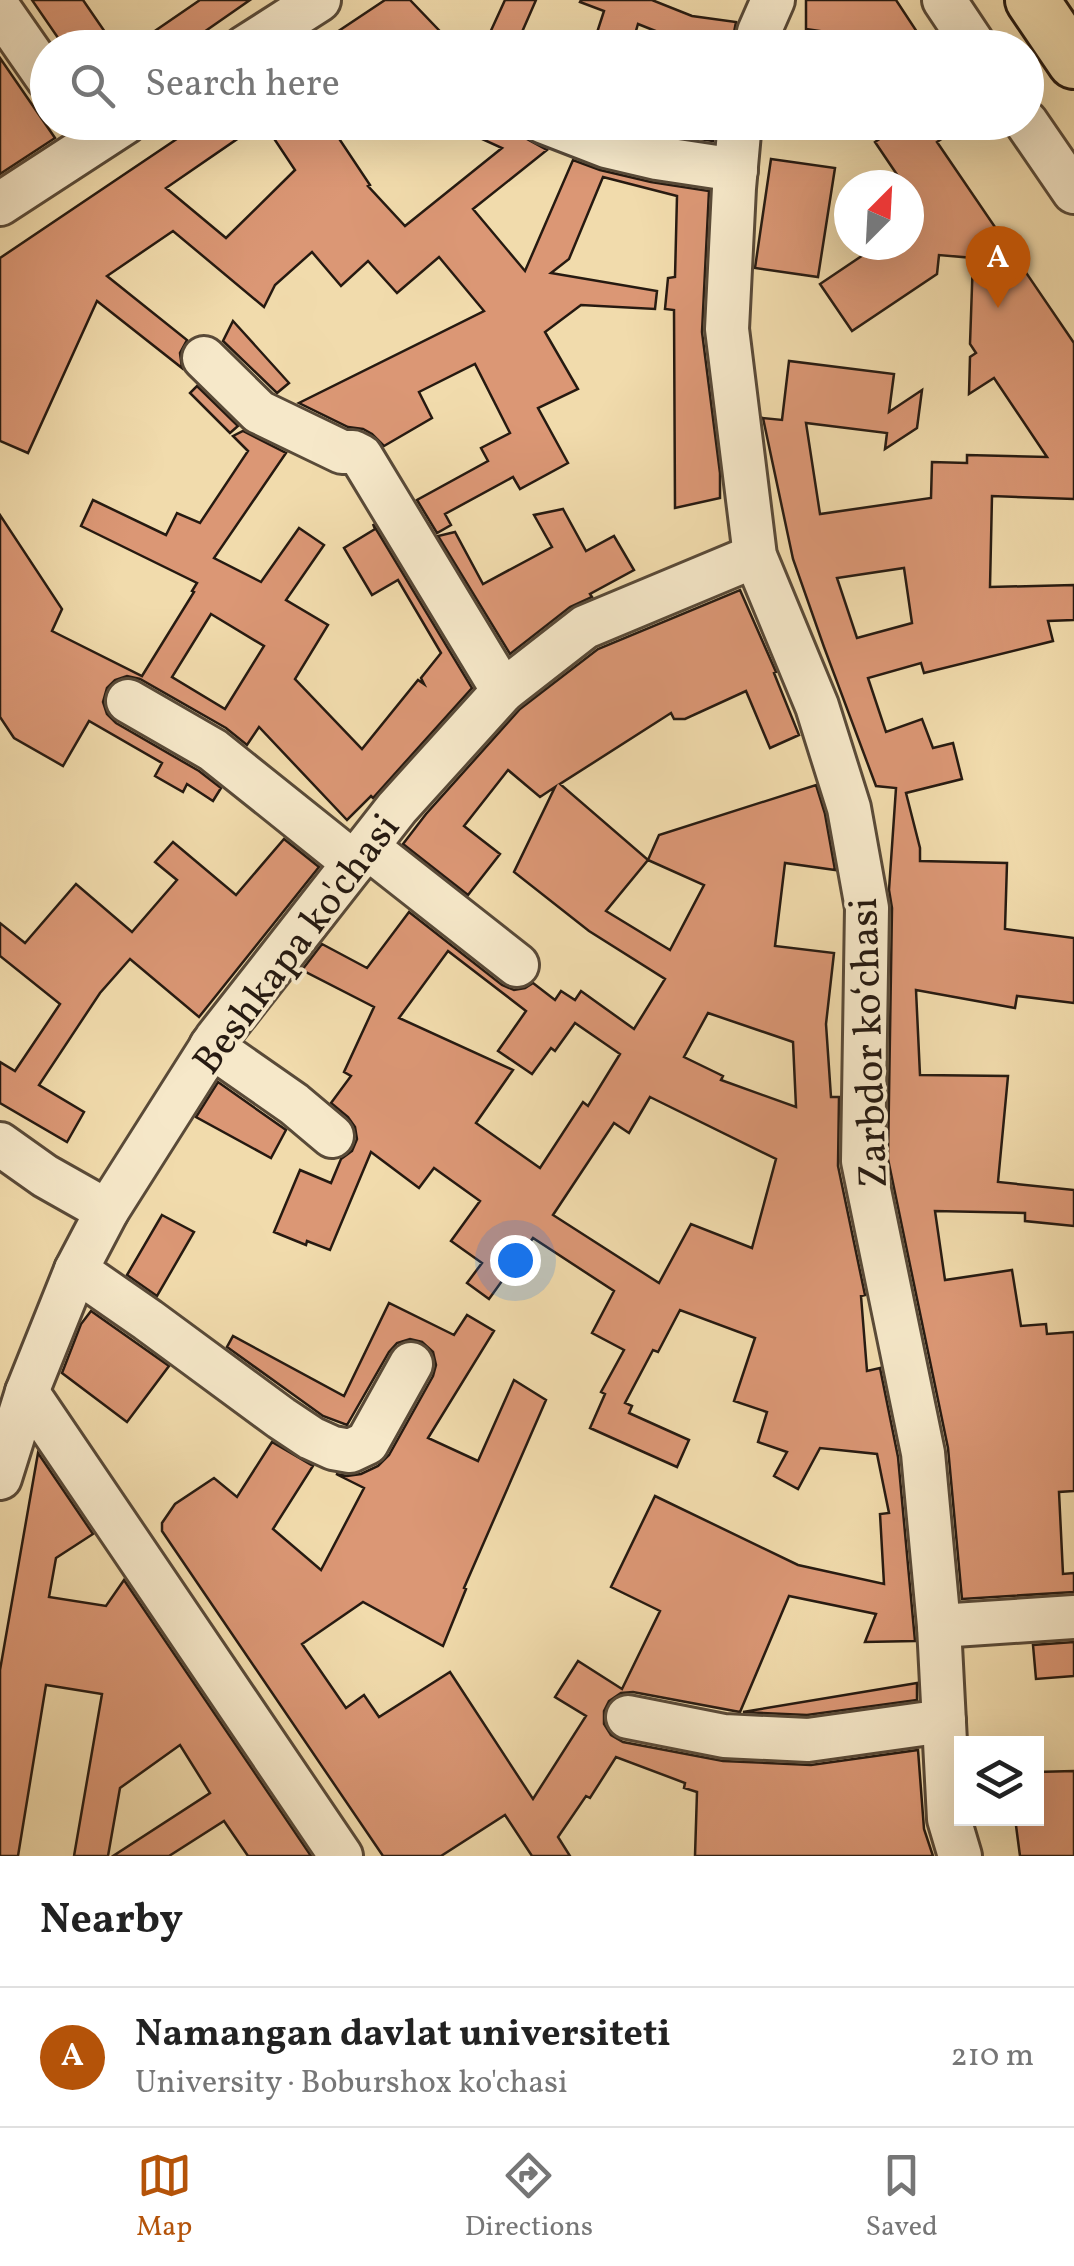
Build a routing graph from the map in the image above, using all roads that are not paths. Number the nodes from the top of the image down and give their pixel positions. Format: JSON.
{"nodes":[{"id":1,"x":319,"y":0,"type":"edge"},
{"id":2,"x":773,"y":0,"type":"edge"},
{"id":3,"x":944,"y":0,"type":"edge"},
{"id":4,"x":1032,"y":0,"type":"edge"},
{"id":5,"x":0,"y":10,"type":"edge"},
{"id":6,"x":272,"y":30,"type":"edge"},
{"id":7,"x":760,"y":30,"type":"edge"},
{"id":8,"x":964,"y":30,"type":"edge"},
{"id":9,"x":30,"y":53,"type":"edge"},
{"id":10,"x":1074,"y":62,"type":"edge"},
{"id":11,"x":1050,"y":137,"type":"edge"},
{"id":12,"x":86,"y":140,"type":"edge"},
{"id":13,"x":590,"y":140,"type":"edge"},
{"id":14,"x":738,"y":140,"type":"edge"},
{"id":15,"x":736,"y":170,"type":"junction"},
{"id":16,"x":1074,"y":192,"type":"edge"},
{"id":17,"x":0,"y":204,"type":"edge"},
{"id":18,"x":204,"y":358,"type":"dead end"},
{"id":19,"x":755,"y":556,"type":"junction"},
{"id":20,"x":503,"y":691,"type":"junction"},
{"id":21,"x":128,"y":701,"type":"dead end"},
{"id":22,"x":360,"y":855,"type":"junction"},
{"id":23,"x":517,"y":964,"type":"dead end"},
{"id":24,"x":211,"y":1046,"type":"junction"},
{"id":25,"x":332,"y":1136,"type":"dead end"},
{"id":26,"x":0,"y":1144,"type":"edge"},
{"id":27,"x":107,"y":1212,"type":"junction"},
{"id":28,"x":76,"y":1270,"type":"junction"},
{"id":29,"x":412,"y":1364,"type":"dead end"},
{"id":30,"x":27,"y":1392,"type":"junction"},
{"id":31,"x":0,"y":1478,"type":"edge"},
{"id":32,"x":1074,"y":1617,"type":"edge"},
{"id":33,"x":939,"y":1626,"type":"junction"},
{"id":34,"x":628,"y":1717,"type":"dead end"},
{"id":35,"x":944,"y":1721,"type":"junction"},
{"id":36,"x":341,"y":1856,"type":"edge"},
{"id":37,"x":960,"y":1856,"type":"edge"}],
"edges":[{"from":1,"to":6,"type":"street"},
{"from":2,"to":7,"type":"street"},
{"from":3,"to":8,"type":"street"},
{"from":4,"to":10,"type":"main road"},
{"from":5,"to":9,"type":"street"},
{"from":11,"to":16,"type":"street"},
{"from":12,"to":17,"type":"street"},
{"from":13,"to":15,"type":"street"},
{"from":14,"to":15,"type":"street","name":"Zarbdor koʻchasi"},
{"from":15,"to":19,"type":"street","name":"Zarbdor koʻchasi"},
{"from":18,"to":20,"type":"street"},
{"from":19,"to":20,"type":"street","name":"Beshkapa ko'chasi"},
{"from":19,"to":33,"type":"street","name":"Zarbdor koʻchasi"},
{"from":20,"to":22,"type":"street","name":"Beshkapa ko'chasi"},
{"from":21,"to":22,"type":"street"},
{"from":22,"to":23,"type":"street"},
{"from":22,"to":24,"type":"street","name":"Beshkapa ko'chasi"},
{"from":24,"to":25,"type":"street"},
{"from":24,"to":27,"type":"street","name":"Beshkapa ko'chasi"},
{"from":26,"to":27,"type":"street"},
{"from":27,"to":28,"type":"street","name":"Beshkapa ko'chasi"},
{"from":28,"to":29,"type":"street"},
{"from":28,"to":30,"type":"street","name":"Beshkapa ko'chasi"},
{"from":30,"to":31,"type":"street","name":"Beshkapa ko'chasi"},
{"from":30,"to":36,"type":"street"},
{"from":32,"to":33,"type":"street"},
{"from":33,"to":35,"type":"street","name":"Zarbdor koʻchasi"},
{"from":34,"to":35,"type":"street"},
{"from":35,"to":37,"type":"street","name":"Zarbdor koʻchasi"}]}
